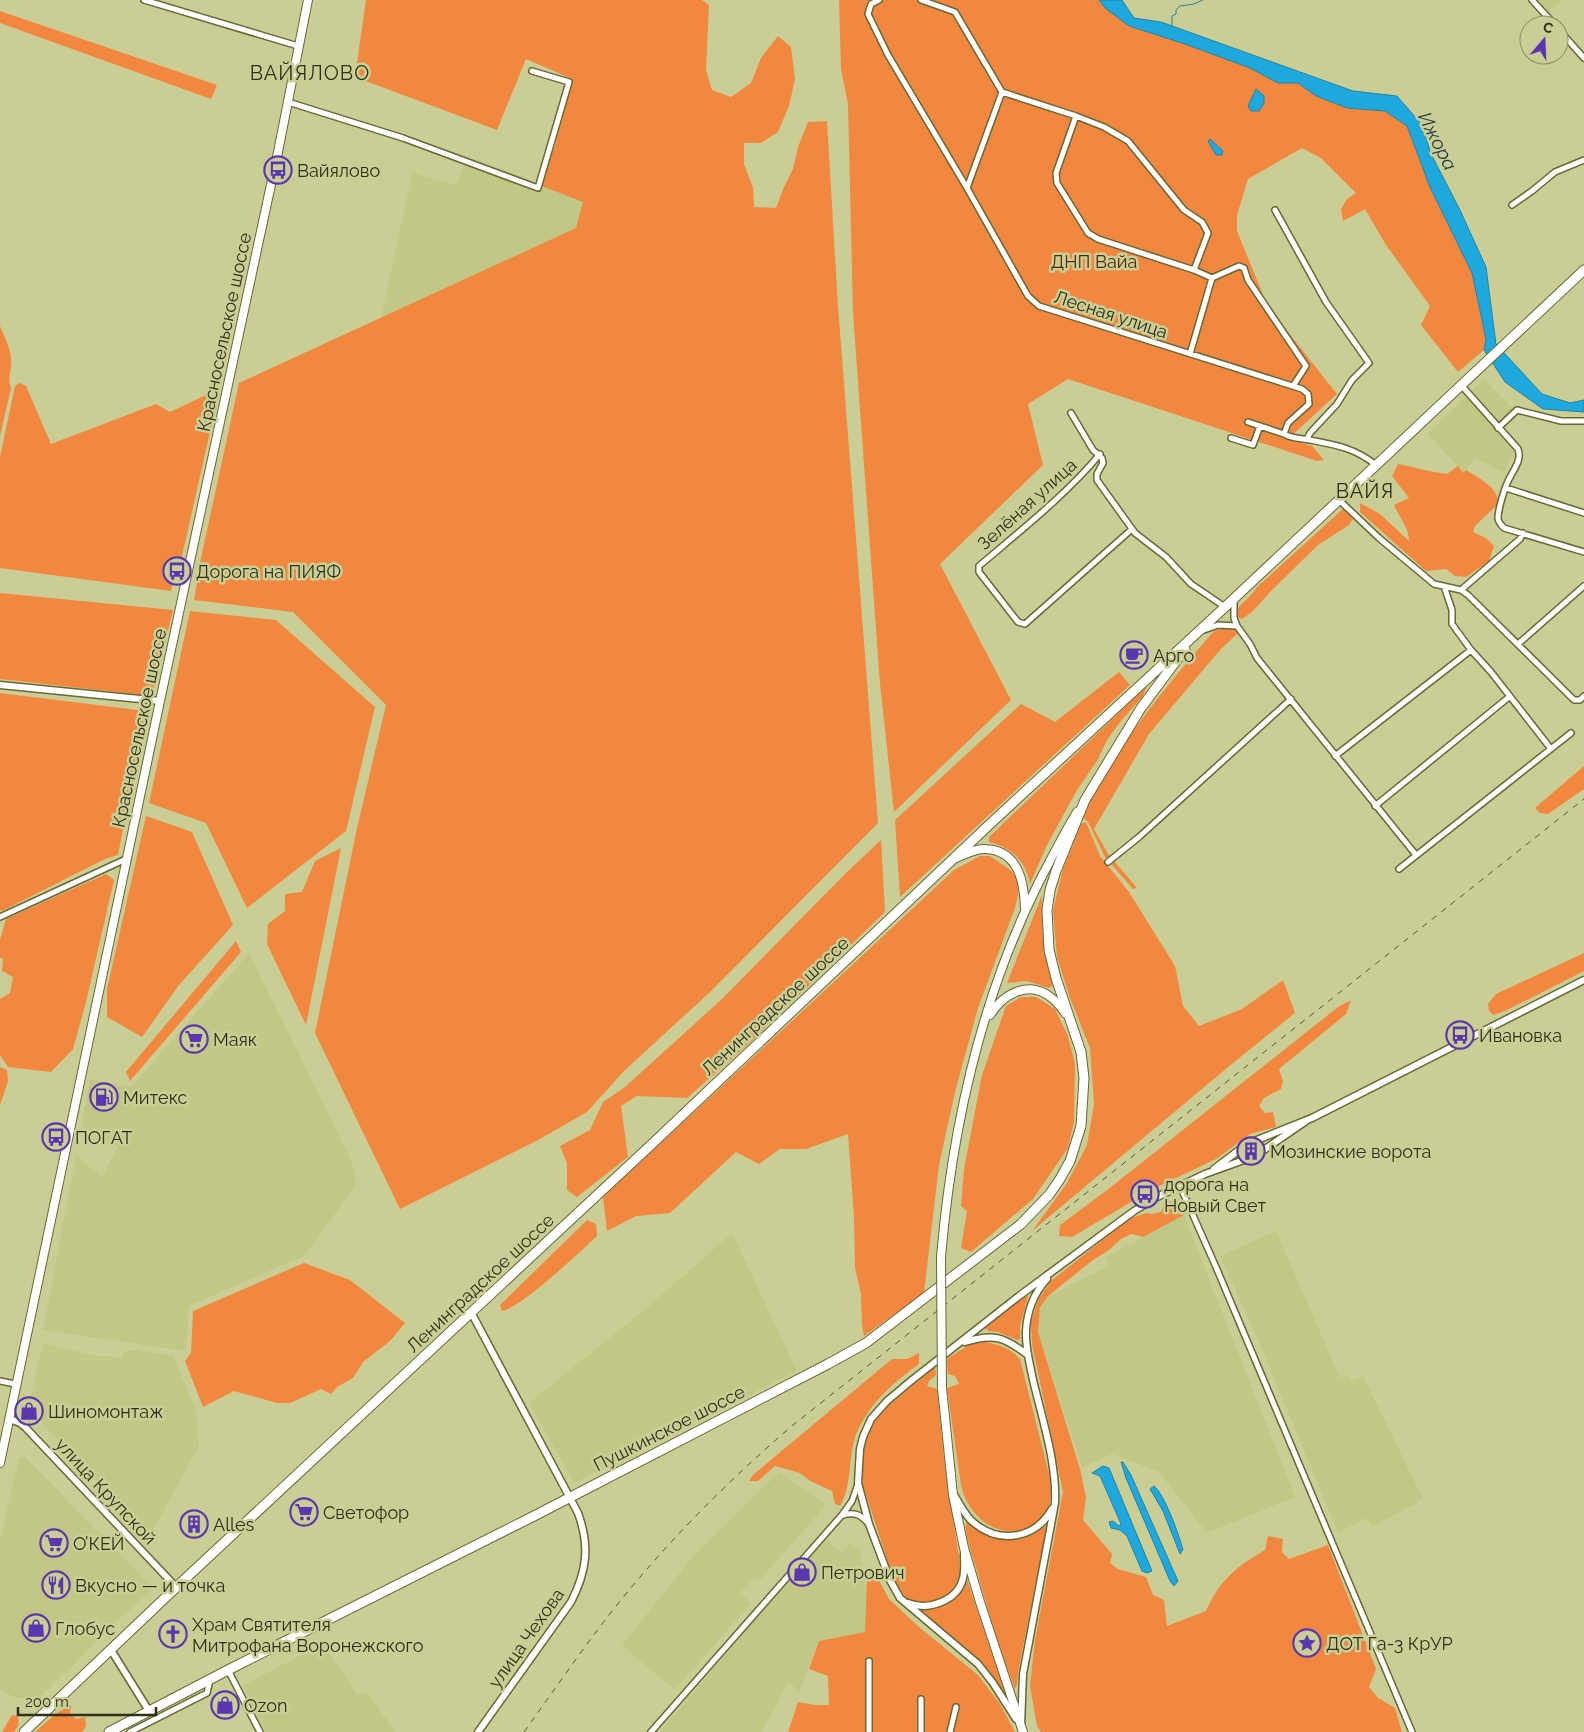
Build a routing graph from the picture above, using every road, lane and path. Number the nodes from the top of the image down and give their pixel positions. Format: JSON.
{"nodes":[{"id":1,"x":144,"y":0,"type":"edge"},
{"id":2,"x":308,"y":0,"type":"edge"},
{"id":3,"x":879,"y":0,"type":"edge"},
{"id":4,"x":921,"y":0,"type":"edge"},
{"id":5,"x":1532,"y":0,"type":"edge"},
{"id":6,"x":1545,"y":15,"type":"edge"},
{"id":7,"x":1569,"y":41,"type":"edge"},
{"id":8,"x":298,"y":46,"type":"junction"},
{"id":9,"x":1584,"y":58,"type":"edge"},
{"id":10,"x":532,"y":71,"type":"dead end"},
{"id":11,"x":1002,"y":92,"type":"junction"},
{"id":12,"x":288,"y":102,"type":"junction"},
{"id":13,"x":1076,"y":116,"type":"junction"},
{"id":14,"x":1584,"y":160,"type":"edge"},
{"id":15,"x":967,"y":188,"type":"junction"},
{"id":16,"x":1512,"y":204,"type":"dead end"},
{"id":17,"x":1275,"y":210,"type":"dead end"},
{"id":18,"x":1194,"y":270,"type":"junction"},
{"id":19,"x":1584,"y":270,"type":"edge"},
{"id":20,"x":1212,"y":278,"type":"junction"},
{"id":21,"x":1190,"y":354,"type":"junction"},
{"id":22,"x":1461,"y":385,"type":"junction"},
{"id":23,"x":1292,"y":386,"type":"junction"},
{"id":24,"x":1071,"y":413,"type":"dead end"},
{"id":25,"x":1584,"y":421,"type":"edge"},
{"id":26,"x":1248,"y":422,"type":"dead end"},
{"id":27,"x":1260,"y":426,"type":"junction"},
{"id":28,"x":1498,"y":428,"type":"junction"},
{"id":29,"x":1284,"y":434,"type":"junction"},
{"id":30,"x":1230,"y":438,"type":"dead end"},
{"id":31,"x":1307,"y":439,"type":"junction"},
{"id":32,"x":1100,"y":454,"type":"junction"},
{"id":33,"x":1376,"y":465,"type":"junction"},
{"id":34,"x":1506,"y":488,"type":"junction"},
{"id":35,"x":1339,"y":500,"type":"junction"},
{"id":36,"x":1584,"y":513,"type":"edge"},
{"id":37,"x":1132,"y":529,"type":"junction"},
{"id":38,"x":1523,"y":533,"type":"junction"},
{"id":39,"x":1584,"y":552,"type":"edge"},
{"id":40,"x":1444,"y":586,"type":"junction"},
{"id":41,"x":1584,"y":586,"type":"edge"},
{"id":42,"x":1461,"y":590,"type":"junction"},
{"id":43,"x":1234,"y":599,"type":"junction"},
{"id":44,"x":1225,"y":607,"type":"junction"},
{"id":45,"x":1237,"y":626,"type":"junction"},
{"id":46,"x":1195,"y":635,"type":"junction"},
{"id":47,"x":1518,"y":644,"type":"junction"},
{"id":48,"x":1471,"y":650,"type":"junction"},
{"id":49,"x":0,"y":685,"type":"edge"},
{"id":50,"x":1584,"y":696,"type":"edge"},
{"id":51,"x":1509,"y":697,"type":"junction"},
{"id":52,"x":1290,"y":699,"type":"junction"},
{"id":53,"x":160,"y":701,"type":"junction"},
{"id":54,"x":1571,"y":733,"type":"dead end"},
{"id":55,"x":1551,"y":749,"type":"junction"},
{"id":56,"x":1335,"y":756,"type":"junction"},
{"id":57,"x":1085,"y":800,"type":"junction"},
{"id":58,"x":1375,"y":806,"type":"junction"},
{"id":59,"x":1416,"y":856,"type":"junction"},
{"id":60,"x":956,"y":858,"type":"junction"},
{"id":61,"x":126,"y":859,"type":"junction"},
{"id":62,"x":1108,"y":862,"type":"dead end"},
{"id":63,"x":1399,"y":869,"type":"dead end"},
{"id":64,"x":1026,"y":909,"type":"junction"},
{"id":65,"x":0,"y":917,"type":"edge"},
{"id":66,"x":1584,"y":980,"type":"edge"},
{"id":67,"x":1069,"y":1018,"type":"junction"},
{"id":68,"x":984,"y":1025,"type":"junction"},
{"id":69,"x":1306,"y":1121,"type":"junction"},
{"id":70,"x":1257,"y":1140,"type":"junction"},
{"id":71,"x":1238,"y":1151,"type":"junction"},
{"id":72,"x":1264,"y":1151,"type":"junction"},
{"id":73,"x":1242,"y":1162,"type":"junction"},
{"id":74,"x":1209,"y":1172,"type":"junction"},
{"id":75,"x":1180,"y":1186,"type":"junction"},
{"id":76,"x":1056,"y":1269,"type":"junction"},
{"id":77,"x":472,"y":1314,"type":"junction"},
{"id":78,"x":960,"y":1343,"type":"junction"},
{"id":79,"x":1028,"y":1355,"type":"junction"},
{"id":80,"x":0,"y":1381,"type":"edge"},
{"id":81,"x":15,"y":1384,"type":"junction"},
{"id":82,"x":10,"y":1419,"type":"junction"},
{"id":83,"x":0,"y":1463,"type":"edge"},
{"id":84,"x":858,"y":1483,"type":"junction"},
{"id":85,"x":953,"y":1495,"type":"junction"},
{"id":86,"x":570,"y":1498,"type":"junction"},
{"id":87,"x":1055,"y":1503,"type":"junction"},
{"id":88,"x":842,"y":1515,"type":"junction"},
{"id":89,"x":869,"y":1524,"type":"junction"},
{"id":90,"x":964,"y":1548,"type":"junction"},
{"id":91,"x":177,"y":1588,"type":"junction"},
{"id":92,"x":904,"y":1602,"type":"junction"},
{"id":93,"x":111,"y":1650,"type":"junction"},
{"id":94,"x":869,"y":1661,"type":"dead end"},
{"id":95,"x":228,"y":1670,"type":"junction"},
{"id":96,"x":211,"y":1679,"type":"junction"},
{"id":97,"x":921,"y":1699,"type":"dead end"},
{"id":98,"x":956,"y":1707,"type":"dead end"},
{"id":99,"x":149,"y":1711,"type":"junction"},
{"id":100,"x":1022,"y":1729,"type":"edge"},
{"id":101,"x":24,"y":1732,"type":"edge"},
{"id":102,"x":109,"y":1732,"type":"edge"},
{"id":103,"x":130,"y":1732,"type":"edge"},
{"id":104,"x":260,"y":1732,"type":"edge"},
{"id":105,"x":478,"y":1732,"type":"edge"},
{"id":106,"x":651,"y":1732,"type":"edge"},
{"id":107,"x":869,"y":1732,"type":"edge"},
{"id":108,"x":921,"y":1732,"type":"edge"},
{"id":109,"x":950,"y":1732,"type":"edge"},
{"id":110,"x":1412,"y":1732,"type":"edge"}],
"edges":[{"from":1,"to":8,"type":"street"},
{"from":2,"to":8,"type":"main road","name":"Красносельское шоссе"},
{"from":3,"to":15,"type":"street","name":"Лесная улица"},
{"from":4,"to":11,"type":"street"},
{"from":5,"to":6,"type":"street"},
{"from":7,"to":9,"type":"street"},
{"from":8,"to":12,"type":"main road","name":"Красносельское шоссе"},
{"from":10,"to":12,"type":"street"},
{"from":11,"to":13,"type":"street"},
{"from":11,"to":15,"type":"street"},
{"from":12,"to":53,"type":"main road","name":"Красносельское шоссе"},
{"from":13,"to":18,"type":"street"},
{"from":13,"to":18,"type":"street"},
{"from":14,"to":16,"type":"street"},
{"from":15,"to":21,"type":"street","name":"Лесная улица"},
{"from":17,"to":31,"type":"street"},
{"from":18,"to":20,"type":"street"},
{"from":19,"to":22,"type":"main road"},
{"from":20,"to":21,"type":"street"},
{"from":20,"to":23,"type":"street"},
{"from":21,"to":23,"type":"street","name":"Лесная улица"},
{"from":22,"to":28,"type":"street"},
{"from":22,"to":33,"type":"main road"},
{"from":23,"to":29,"type":"street","name":"Лесная улица"},
{"from":24,"to":32,"type":"street"},
{"from":25,"to":28,"type":"street"},
{"from":26,"to":27,"type":"street"},
{"from":27,"to":29,"type":"street"},
{"from":27,"to":30,"type":"street"},
{"from":28,"to":34,"type":"street"},
{"from":29,"to":31,"type":"street"},
{"from":31,"to":33,"type":"street"},
{"from":32,"to":37,"type":"street","name":"Зелёная улица"},
{"from":32,"to":37,"type":"street","name":"Зелёная улица"},
{"from":33,"to":35,"type":"main road"},
{"from":34,"to":36,"type":"street"},
{"from":34,"to":38,"type":"street"},
{"from":35,"to":40,"type":"street"},
{"from":35,"to":43,"type":"main road"},
{"from":37,"to":44,"type":"street","name":"Зелёная улица"},
{"from":38,"to":39,"type":"street"},
{"from":38,"to":42,"type":"street"},
{"from":40,"to":42,"type":"street"},
{"from":40,"to":48,"type":"street"},
{"from":41,"to":47,"type":"street"},
{"from":42,"to":47,"type":"street"},
{"from":43,"to":44,"type":"main road"},
{"from":43,"to":45,"type":"street"},
{"from":44,"to":46,"type":"main road"},
{"from":45,"to":46,"type":"street"},
{"from":45,"to":52,"type":"street"},
{"from":46,"to":57,"type":"main road","name":"Пушкинское шоссе"},
{"from":46,"to":60,"type":"main road","name":"Ленинградское шоссе"},
{"from":47,"to":50,"type":"street"},
{"from":48,"to":51,"type":"street"},
{"from":48,"to":56,"type":"street"},
{"from":49,"to":53,"type":"street"},
{"from":51,"to":55,"type":"street"},
{"from":51,"to":58,"type":"street"},
{"from":52,"to":56,"type":"street"},
{"from":52,"to":62,"type":"street"},
{"from":53,"to":61,"type":"main road","name":"Красносельское шоссе"},
{"from":54,"to":55,"type":"street"},
{"from":55,"to":59,"type":"street"},
{"from":56,"to":58,"type":"street"},
{"from":57,"to":64,"type":"main road"},
{"from":57,"to":67,"type":"main road","name":"Пушкинское шоссе"},
{"from":58,"to":59,"type":"street"},
{"from":59,"to":63,"type":"street"},
{"from":60,"to":64,"type":"main road"},
{"from":60,"to":77,"type":"main road","name":"Ленинградское шоссе"},
{"from":61,"to":65,"type":"street"},
{"from":61,"to":81,"type":"main road","name":"Красносельское шоссе"},
{"from":64,"to":68,"type":"main road"},
{"from":66,"to":69,"type":"street"},
{"from":67,"to":68,"type":"main road"},
{"from":67,"to":86,"type":"main road","name":"Пушкинское шоссе"},
{"from":68,"to":85,"type":"main road","bridge":true},
{"from":69,"to":70,"type":"street"},
{"from":69,"to":72,"type":"street"},
{"from":70,"to":71,"type":"street"},
{"from":70,"to":72,"type":"street"},
{"from":71,"to":73,"type":"street"},
{"from":71,"to":74,"type":"street"},
{"from":72,"to":73,"type":"street"},
{"from":73,"to":74,"type":"street"},
{"from":74,"to":75,"type":"street"},
{"from":75,"to":76,"type":"street"},
{"from":75,"to":110,"type":"street"},
{"from":76,"to":78,"type":"street"},
{"from":76,"to":79,"type":"street"},
{"from":77,"to":86,"type":"street","name":"улица Чехова"},
{"from":77,"to":91,"type":"main road","name":"Ленинградское шоссе"},
{"from":78,"to":79,"type":"street"},
{"from":78,"to":84,"type":"street"},
{"from":79,"to":87,"type":"street"},
{"from":80,"to":81,"type":"street"},
{"from":81,"to":82,"type":"main road","name":"Красносельское шоссе"},
{"from":82,"to":83,"type":"main road","name":"Красносельское шоссе"},
{"from":82,"to":91,"type":"street","name":"улица Крупской"},
{"from":84,"to":88,"type":"street"},
{"from":84,"to":89,"type":"street"},
{"from":85,"to":87,"type":"street"},
{"from":85,"to":90,"type":"main road"},
{"from":86,"to":95,"type":"main road","name":"Пушкинское шоссе"},
{"from":86,"to":105,"type":"street","name":"улица Чехова"},
{"from":87,"to":100,"type":"street"},
{"from":88,"to":89,"type":"street"},
{"from":88,"to":106,"type":"street"},
{"from":89,"to":92,"type":"street"},
{"from":90,"to":92,"type":"street"},
{"from":90,"to":100,"type":"main road"},
{"from":91,"to":93,"type":"main road","name":"Ленинградское шоссе"},
{"from":92,"to":100,"type":"street"},
{"from":93,"to":99,"type":"street"},
{"from":93,"to":101,"type":"main road","name":"Ленинградское шоссе"},
{"from":94,"to":107,"type":"street"},
{"from":95,"to":96,"type":"main road","name":"Пушкинское шоссе"},
{"from":95,"to":104,"type":"street"},
{"from":96,"to":99,"type":"main road","name":"Пушкинское шоссе"},
{"from":96,"to":103,"type":"street"},
{"from":97,"to":108,"type":"street"},
{"from":98,"to":109,"type":"street"},
{"from":99,"to":102,"type":"main road","name":"Пушкинское шоссе"}]}
